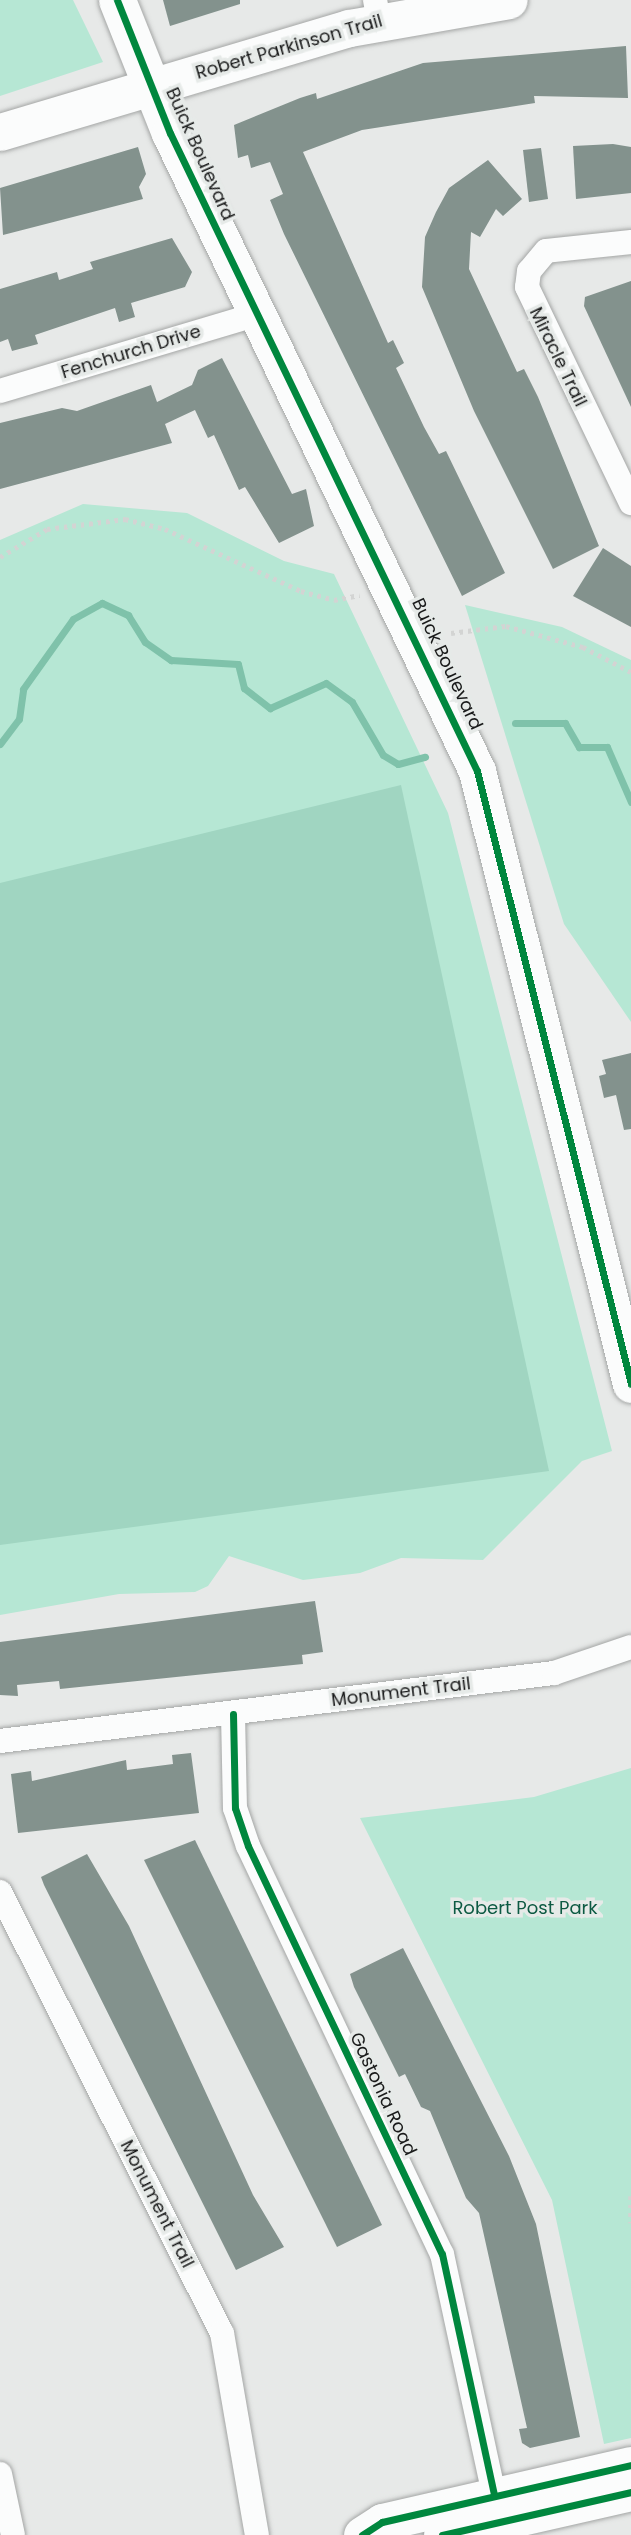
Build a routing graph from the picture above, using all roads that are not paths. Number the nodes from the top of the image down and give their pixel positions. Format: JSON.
{"nodes":[{"id":1,"x":117,"y":0,"type":"edge"},
{"id":2,"x":509,"y":0,"type":"edge"},
{"id":3,"x":377,"y":10,"type":"edge"},
{"id":4,"x":153,"y":86,"type":"junction"},
{"id":5,"x":0,"y":132,"type":"edge"},
{"id":6,"x":631,"y":242,"type":"edge"},
{"id":7,"x":261,"y":313,"type":"junction"},
{"id":8,"x":0,"y":391,"type":"edge"},
{"id":9,"x":631,"y":503,"type":"edge"},
{"id":10,"x":631,"y":1384,"type":"edge"},
{"id":11,"x":631,"y":1647,"type":"edge"},
{"id":12,"x":233,"y":1714,"type":"junction"},
{"id":13,"x":0,"y":1741,"type":"edge"},
{"id":14,"x":0,"y":1892,"type":"edge"},
{"id":15,"x":631,"y":2465,"type":"edge"},
{"id":16,"x":0,"y":2474,"type":"edge"},
{"id":17,"x":631,"y":2492,"type":"edge"},
{"id":18,"x":499,"y":2517,"type":"edge"},
{"id":19,"x":13,"y":2535,"type":"edge"},
{"id":20,"x":257,"y":2535,"type":"edge"},
{"id":21,"x":362,"y":2535,"type":"edge"},
{"id":22,"x":442,"y":2535,"type":"edge"}],
"edges":[{"from":1,"to":4,"type":"street","name":"Buick Boulevard"},
{"from":2,"to":3,"type":"street","name":"Robert Parkinson Trail"},
{"from":3,"to":4,"type":"street","name":"Robert Parkinson Trail"},
{"from":4,"to":5,"type":"street","name":"Robert Parkinson Trail"},
{"from":4,"to":7,"type":"street","name":"Buick Boulevard"},
{"from":6,"to":9,"type":"street","name":"Miracle Trail"},
{"from":7,"to":8,"type":"street","name":"Fenchurch Drive"},
{"from":7,"to":10,"type":"street","name":"Buick Boulevard"},
{"from":11,"to":12,"type":"street","name":"Monument Trail"},
{"from":12,"to":13,"type":"street","name":"Monument Trail"},
{"from":12,"to":18,"type":"street","name":"Gastonia Road"},
{"from":14,"to":20,"type":"street","name":"Monument Trail"},
{"from":15,"to":18,"type":"street"},
{"from":16,"to":19,"type":"street"},
{"from":17,"to":18,"type":"street"},
{"from":18,"to":21,"type":"street"},
{"from":18,"to":22,"type":"street"}]}
